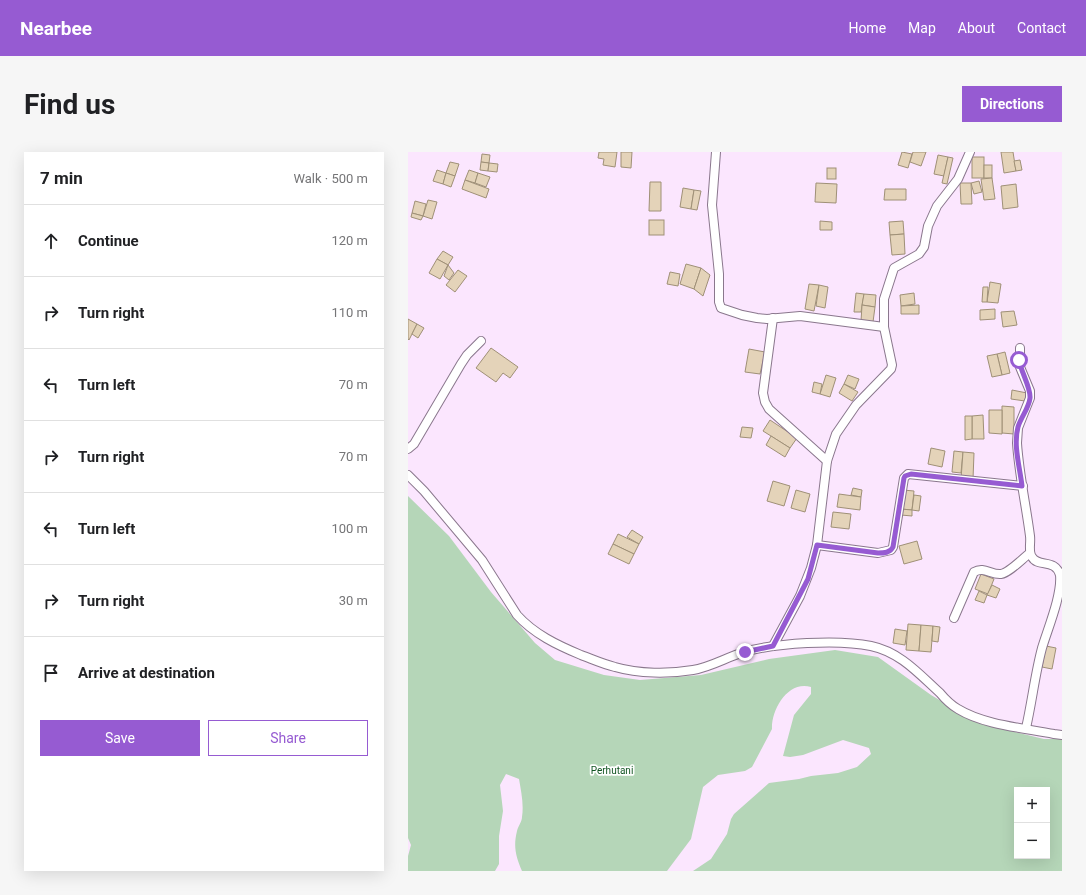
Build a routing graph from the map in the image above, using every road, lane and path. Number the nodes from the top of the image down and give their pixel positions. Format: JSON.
{"nodes":[{"id":1,"x":716,"y":152,"type":"edge"},
{"id":2,"x":970,"y":152,"type":"edge"},
{"id":3,"x":773,"y":318,"type":"junction"},
{"id":4,"x":884,"y":327,"type":"junction"},
{"id":5,"x":481,"y":341,"type":"dead end"},
{"id":6,"x":1020,"y":348,"type":"dead end"},
{"id":7,"x":408,"y":449,"type":"edge"},
{"id":8,"x":827,"y":461,"type":"junction"},
{"id":9,"x":408,"y":475,"type":"edge"},
{"id":10,"x":1022,"y":486,"type":"junction"},
{"id":11,"x":817,"y":545,"type":"junction"},
{"id":12,"x":1030,"y":553,"type":"junction"},
{"id":13,"x":954,"y":618,"type":"dead end"},
{"id":14,"x":773,"y":646,"type":"junction"},
{"id":15,"x":1026,"y":728,"type":"junction"},
{"id":16,"x":1062,"y":735,"type":"edge"}],
"edges":[{"from":1,"to":3,"type":"street"},
{"from":2,"to":4,"type":"street"},
{"from":3,"to":4,"type":"street"},
{"from":3,"to":8,"type":"street"},
{"from":4,"to":8,"type":"street"},
{"from":5,"to":7,"type":"street"},
{"from":6,"to":10,"type":"street"},
{"from":8,"to":11,"type":"street"},
{"from":9,"to":14,"type":"street"},
{"from":10,"to":11,"type":"street"},
{"from":10,"to":12,"type":"street"},
{"from":11,"to":14,"type":"street"},
{"from":12,"to":13,"type":"street"},
{"from":12,"to":15,"type":"street"},
{"from":14,"to":15,"type":"street"},
{"from":15,"to":16,"type":"street"}]}
